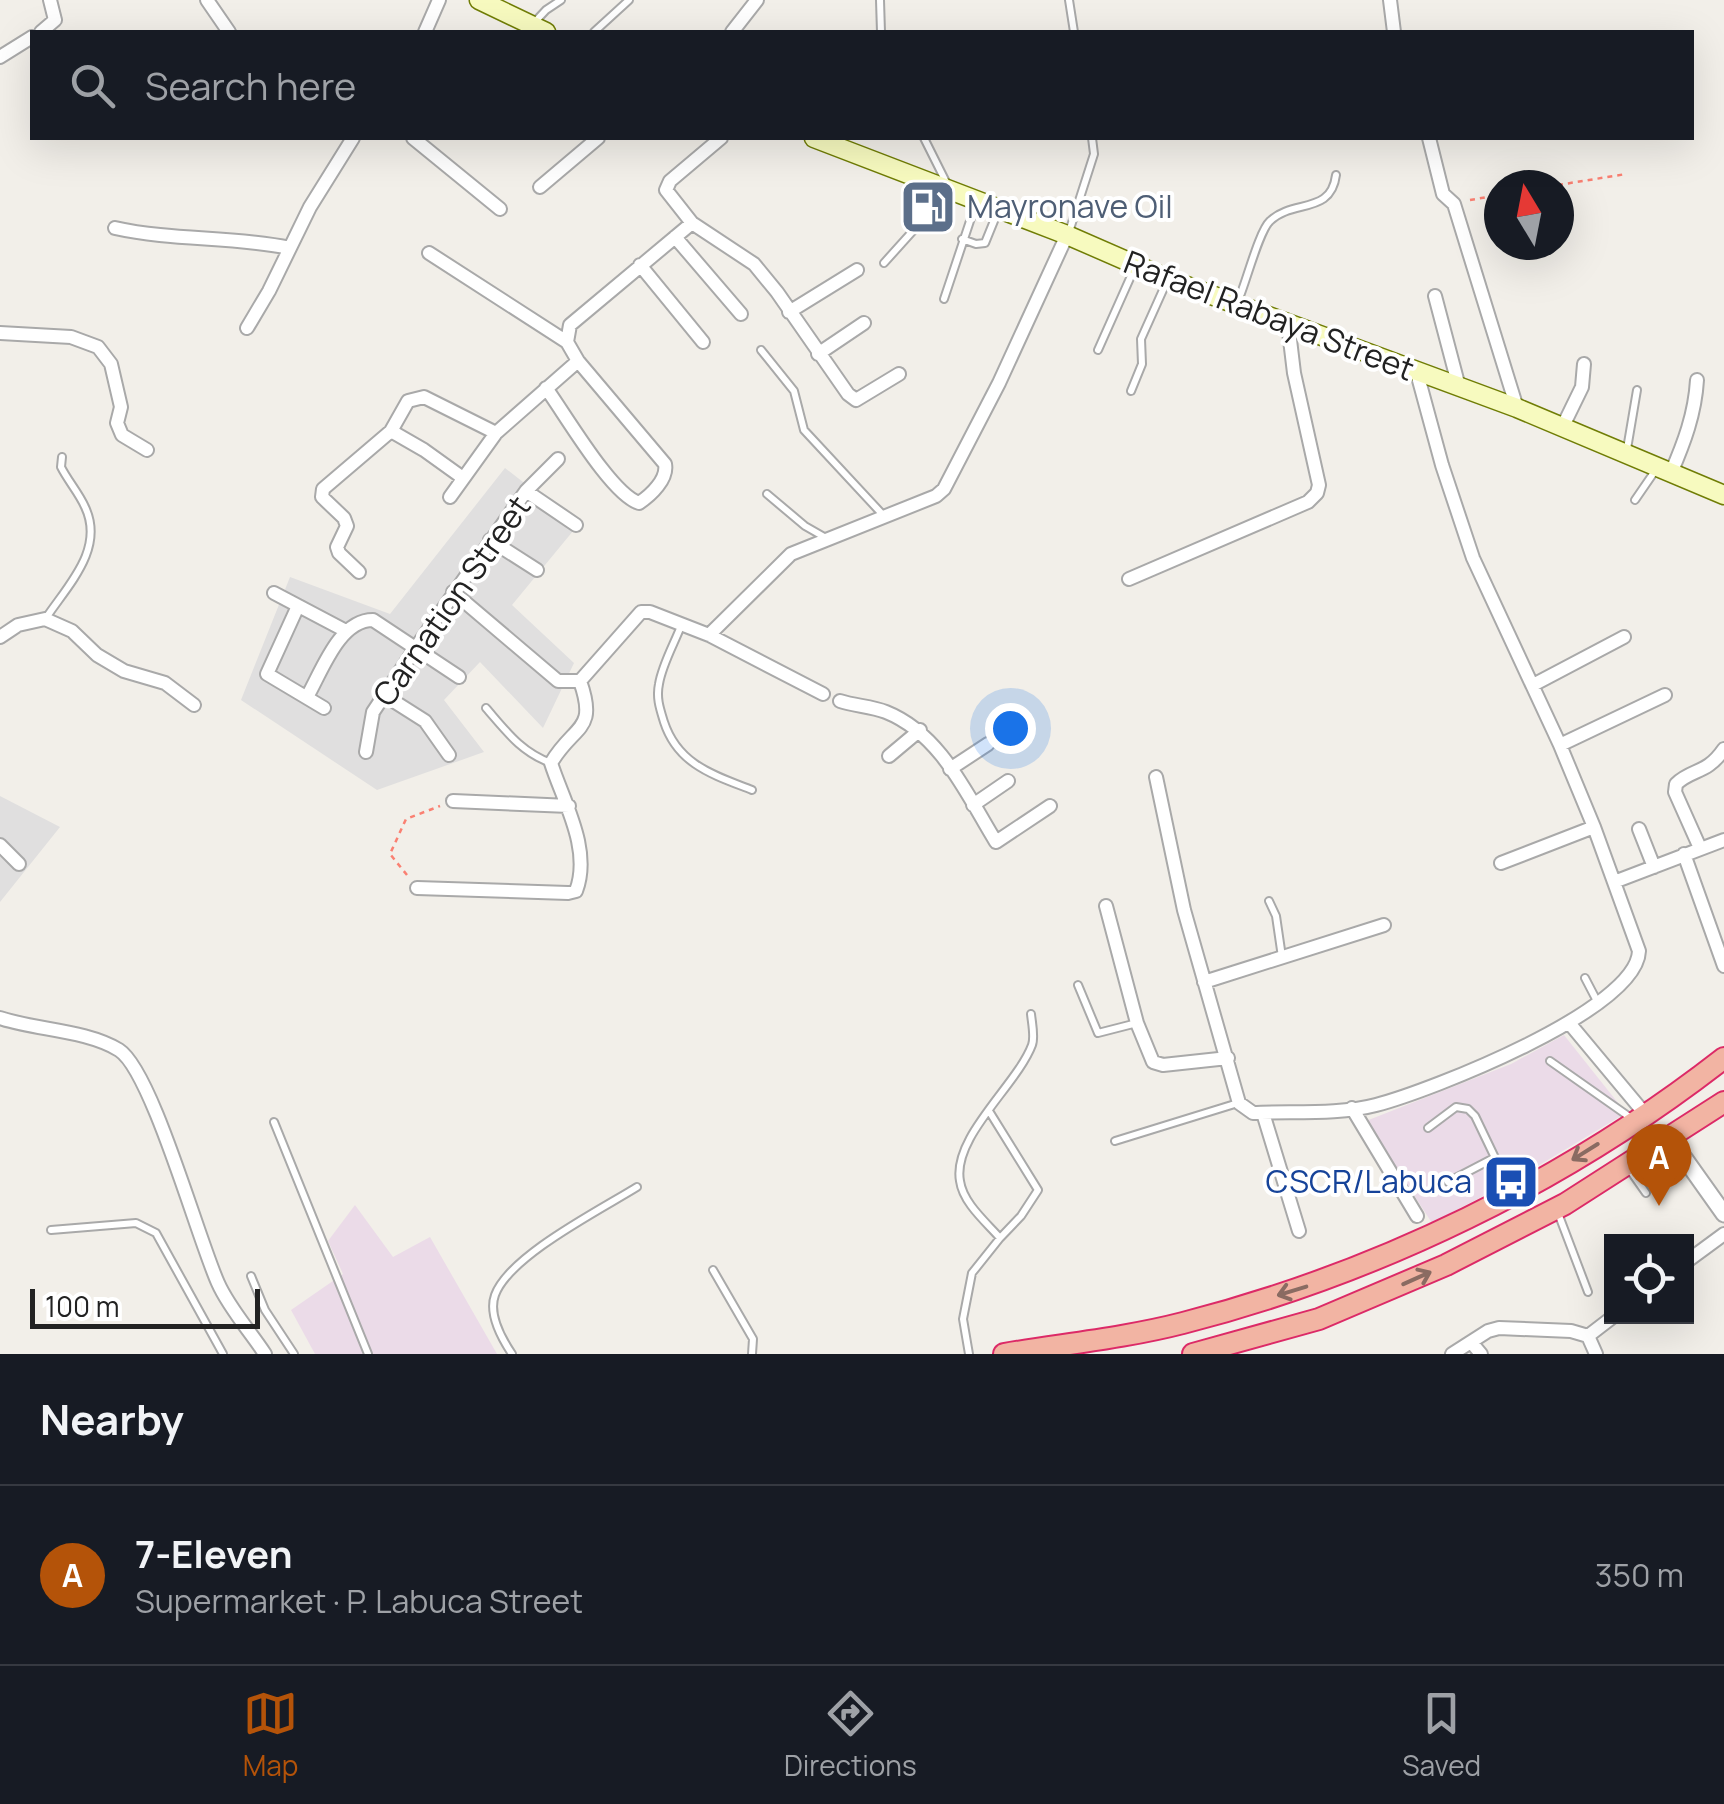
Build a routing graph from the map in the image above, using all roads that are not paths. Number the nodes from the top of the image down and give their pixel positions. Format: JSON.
{"nodes":[{"id":1,"x":50,"y":0,"type":"edge"},
{"id":2,"x":207,"y":0,"type":"edge"},
{"id":3,"x":439,"y":0,"type":"edge"},
{"id":4,"x":479,"y":0,"type":"edge"},
{"id":5,"x":561,"y":0,"type":"edge"},
{"id":6,"x":630,"y":0,"type":"edge"},
{"id":7,"x":757,"y":0,"type":"edge"},
{"id":8,"x":880,"y":0,"type":"edge"},
{"id":9,"x":1068,"y":0,"type":"edge"},
{"id":10,"x":1390,"y":0,"type":"edge"},
{"id":11,"x":42,"y":30,"type":"edge"},
{"id":12,"x":228,"y":30,"type":"edge"},
{"id":13,"x":426,"y":30,"type":"edge"},
{"id":14,"x":538,"y":30,"type":"edge"},
{"id":15,"x":596,"y":30,"type":"edge"},
{"id":16,"x":734,"y":30,"type":"edge"},
{"id":17,"x":882,"y":30,"type":"edge"},
{"id":18,"x":1074,"y":30,"type":"edge"},
{"id":19,"x":1394,"y":30,"type":"edge"},
{"id":20,"x":30,"y":38,"type":"edge"},
{"id":21,"x":0,"y":56,"type":"edge"},
{"id":22,"x":352,"y":140,"type":"edge"},
{"id":23,"x":415,"y":140,"type":"edge"},
{"id":24,"x":596,"y":140,"type":"edge"},
{"id":25,"x":719,"y":140,"type":"edge"},
{"id":26,"x":819,"y":140,"type":"edge"},
{"id":27,"x":925,"y":140,"type":"edge"},
{"id":28,"x":1092,"y":140,"type":"edge"},
{"id":29,"x":1430,"y":140,"type":"edge"},
{"id":30,"x":1336,"y":176,"type":"dead end"},
{"id":31,"x":540,"y":186,"type":"dead end"},
{"id":32,"x":947,"y":191,"type":"junction"},
{"id":33,"x":977,"y":202,"type":"junction"},
{"id":34,"x":500,"y":209,"type":"dead end"},
{"id":35,"x":998,"y":210,"type":"junction"},
{"id":36,"x":692,"y":223,"type":"junction"},
{"id":37,"x":115,"y":228,"type":"dead end"},
{"id":38,"x":1067,"y":235,"type":"junction"},
{"id":39,"x":675,"y":237,"type":"junction"},
{"id":40,"x":962,"y":239,"type":"junction"},
{"id":41,"x":290,"y":248,"type":"junction"},
{"id":42,"x":429,"y":253,"type":"dead end"},
{"id":43,"x":884,"y":263,"type":"dead end"},
{"id":44,"x":640,"y":265,"type":"junction"},
{"id":45,"x":1136,"y":266,"type":"junction"},
{"id":46,"x":857,"y":270,"type":"dead end"},
{"id":47,"x":1168,"y":279,"type":"junction"},
{"id":48,"x":1434,"y":296,"type":"dead end"},
{"id":49,"x":944,"y":299,"type":"dead end"},
{"id":50,"x":1236,"y":304,"type":"junction"},
{"id":51,"x":789,"y":312,"type":"junction"},
{"id":52,"x":740,"y":314,"type":"dead end"},
{"id":53,"x":864,"y":323,"type":"dead end"},
{"id":54,"x":1288,"y":323,"type":"junction"},
{"id":55,"x":247,"y":328,"type":"dead end"},
{"id":56,"x":0,"y":333,"type":"edge"},
{"id":57,"x":567,"y":342,"type":"junction"},
{"id":58,"x":702,"y":342,"type":"dead end"},
{"id":59,"x":761,"y":350,"type":"dead end"},
{"id":60,"x":1098,"y":350,"type":"dead end"},
{"id":61,"x":818,"y":354,"type":"junction"},
{"id":62,"x":578,"y":361,"type":"junction"},
{"id":63,"x":1584,"y":364,"type":"dead end"},
{"id":64,"x":1417,"y":373,"type":"junction"},
{"id":65,"x":899,"y":374,"type":"dead end"},
{"id":66,"x":1696,"y":380,"type":"dead end"},
{"id":67,"x":1459,"y":387,"type":"junction"},
{"id":68,"x":546,"y":388,"type":"junction"},
{"id":69,"x":1637,"y":390,"type":"dead end"},
{"id":70,"x":1131,"y":392,"type":"dead end"},
{"id":71,"x":1518,"y":408,"type":"junction"},
{"id":72,"x":1562,"y":428,"type":"junction"},
{"id":73,"x":391,"y":432,"type":"junction"},
{"id":74,"x":496,"y":433,"type":"junction"},
{"id":75,"x":147,"y":450,"type":"dead end"},
{"id":76,"x":1626,"y":455,"type":"junction"},
{"id":77,"x":62,"y":456,"type":"dead end"},
{"id":78,"x":558,"y":460,"type":"dead end"},
{"id":79,"x":1664,"y":470,"type":"junction"},
{"id":80,"x":463,"y":478,"type":"junction"},
{"id":81,"x":526,"y":491,"type":"junction"},
{"id":82,"x":767,"y":494,"type":"dead end"},
{"id":83,"x":1724,"y":495,"type":"edge"},
{"id":84,"x":450,"y":497,"type":"dead end"},
{"id":85,"x":1635,"y":500,"type":"dead end"},
{"id":86,"x":884,"y":516,"type":"junction"},
{"id":87,"x":576,"y":525,"type":"dead end"},
{"id":88,"x":828,"y":539,"type":"junction"},
{"id":89,"x":490,"y":540,"type":"junction"},
{"id":90,"x":537,"y":570,"type":"dead end"},
{"id":91,"x":359,"y":572,"type":"dead end"},
{"id":92,"x":1129,"y":579,"type":"dead end"},
{"id":93,"x":274,"y":592,"type":"dead end"},
{"id":94,"x":454,"y":592,"type":"junction"},
{"id":95,"x":298,"y":606,"type":"junction"},
{"id":96,"x":45,"y":618,"type":"junction"},
{"id":97,"x":682,"y":624,"type":"junction"},
{"id":98,"x":346,"y":630,"type":"junction"},
{"id":99,"x":709,"y":635,"type":"junction"},
{"id":100,"x":0,"y":637,"type":"edge"},
{"id":101,"x":1624,"y":638,"type":"dead end"},
{"id":102,"x":416,"y":646,"type":"junction"},
{"id":103,"x":459,"y":677,"type":"dead end"},
{"id":104,"x":580,"y":681,"type":"junction"},
{"id":105,"x":1533,"y":684,"type":"junction"},
{"id":106,"x":823,"y":694,"type":"dead end"},
{"id":107,"x":1665,"y":694,"type":"dead end"},
{"id":108,"x":384,"y":695,"type":"junction"},
{"id":109,"x":307,"y":697,"type":"junction"},
{"id":110,"x":840,"y":701,"type":"dead end"},
{"id":111,"x":194,"y":706,"type":"dead end"},
{"id":112,"x":324,"y":708,"type":"dead end"},
{"id":113,"x":486,"y":708,"type":"dead end"},
{"id":114,"x":920,"y":730,"type":"junction"},
{"id":115,"x":988,"y":744,"type":"dead end"},
{"id":116,"x":1560,"y":746,"type":"junction"},
{"id":117,"x":1724,"y":750,"type":"edge"},
{"id":118,"x":366,"y":752,"type":"dead end"},
{"id":119,"x":449,"y":756,"type":"dead end"},
{"id":120,"x":889,"y":756,"type":"dead end"},
{"id":121,"x":551,"y":762,"type":"junction"},
{"id":122,"x":950,"y":769,"type":"junction"},
{"id":123,"x":1156,"y":777,"type":"dead end"},
{"id":124,"x":1008,"y":781,"type":"dead end"},
{"id":125,"x":752,"y":790,"type":"dead end"},
{"id":126,"x":453,"y":801,"type":"road end"},
{"id":127,"x":973,"y":805,"type":"junction"},
{"id":128,"x":569,"y":806,"type":"junction"},
{"id":129,"x":1050,"y":806,"type":"dead end"},
{"id":130,"x":1594,"y":827,"type":"junction"},
{"id":131,"x":1639,"y":829,"type":"dead end"},
{"id":132,"x":1724,"y":840,"type":"edge"},
{"id":133,"x":0,"y":845,"type":"edge"},
{"id":134,"x":1700,"y":848,"type":"junction"},
{"id":135,"x":1684,"y":854,"type":"junction"},
{"id":136,"x":1501,"y":863,"type":"dead end"},
{"id":137,"x":18,"y":864,"type":"dead end"},
{"id":138,"x":1654,"y":867,"type":"junction"},
{"id":139,"x":1614,"y":882,"type":"junction"},
{"id":140,"x":417,"y":888,"type":"road end"},
{"id":141,"x":1269,"y":901,"type":"dead end"},
{"id":142,"x":1106,"y":906,"type":"dead end"},
{"id":143,"x":1384,"y":924,"type":"dead end"},
{"id":144,"x":1282,"y":957,"type":"junction"},
{"id":145,"x":1724,"y":966,"type":"edge"},
{"id":146,"x":1585,"y":978,"type":"dead end"},
{"id":147,"x":1204,"y":982,"type":"junction"},
{"id":148,"x":1078,"y":985,"type":"dead end"},
{"id":149,"x":1597,"y":1001,"type":"junction"},
{"id":150,"x":1032,"y":1014,"type":"dead end"},
{"id":151,"x":0,"y":1018,"type":"edge"},
{"id":152,"x":1138,"y":1024,"type":"junction"},
{"id":153,"x":1570,"y":1024,"type":"junction"},
{"id":154,"x":1228,"y":1058,"type":"junction"},
{"id":155,"x":1724,"y":1058,"type":"edge"},
{"id":156,"x":1550,"y":1061,"type":"dead end"},
{"id":157,"x":1239,"y":1103,"type":"junction"},
{"id":158,"x":1723,"y":1106,"type":"edge"},
{"id":159,"x":1352,"y":1108,"type":"junction"},
{"id":160,"x":989,"y":1111,"type":"junction"},
{"id":161,"x":1263,"y":1113,"type":"junction"},
{"id":162,"x":1640,"y":1117,"type":"junction"},
{"id":163,"x":274,"y":1122,"type":"dead end"},
{"id":164,"x":1428,"y":1128,"type":"dead end"},
{"id":165,"x":1670,"y":1138,"type":"junction"},
{"id":166,"x":1115,"y":1141,"type":"dead end"},
{"id":167,"x":1494,"y":1158,"type":"junction"},
{"id":168,"x":1626,"y":1165,"type":"junction"},
{"id":169,"x":1448,"y":1182,"type":"dead end"},
{"id":170,"x":637,"y":1187,"type":"dead end"},
{"id":171,"x":1646,"y":1193,"type":"dead end"},
{"id":172,"x":1513,"y":1194,"type":"junction"},
{"id":173,"x":1555,"y":1209,"type":"junction"},
{"id":174,"x":1724,"y":1214,"type":"edge"},
{"id":175,"x":1417,"y":1216,"type":"dead end"},
{"id":176,"x":51,"y":1230,"type":"dead end"},
{"id":177,"x":1299,"y":1230,"type":"dead end"},
{"id":178,"x":1724,"y":1234,"type":"edge"},
{"id":179,"x":1000,"y":1238,"type":"junction"},
{"id":180,"x":1694,"y":1256,"type":"edge"},
{"id":181,"x":713,"y":1270,"type":"dead end"},
{"id":182,"x":251,"y":1276,"type":"dead end"},
{"id":183,"x":1588,"y":1292,"type":"dead end"},
{"id":184,"x":1604,"y":1324,"type":"edge"},
{"id":185,"x":1588,"y":1336,"type":"junction"},
{"id":186,"x":1471,"y":1342,"type":"junction"},
{"id":187,"x":1265,"y":1344,"type":"edge"},
{"id":188,"x":223,"y":1354,"type":"edge"},
{"id":189,"x":265,"y":1354,"type":"edge"},
{"id":190,"x":294,"y":1354,"type":"edge"},
{"id":191,"x":368,"y":1354,"type":"edge"},
{"id":192,"x":512,"y":1354,"type":"edge"},
{"id":193,"x":752,"y":1354,"type":"edge"},
{"id":194,"x":969,"y":1354,"type":"edge"},
{"id":195,"x":1004,"y":1354,"type":"edge"},
{"id":196,"x":1193,"y":1354,"type":"edge"},
{"id":197,"x":1452,"y":1354,"type":"edge"},
{"id":198,"x":1481,"y":1354,"type":"edge"},
{"id":199,"x":1596,"y":1354,"type":"edge"}],
"edges":[{"from":1,"to":11,"type":"street"},
{"from":2,"to":12,"type":"street"},
{"from":3,"to":13,"type":"street"},
{"from":4,"to":14,"type":"main road"},
{"from":5,"to":14,"type":"lane"},
{"from":6,"to":15,"type":"lane"},
{"from":7,"to":16,"type":"street"},
{"from":8,"to":17,"type":"lane"},
{"from":9,"to":18,"type":"lane"},
{"from":10,"to":19,"type":"street"},
{"from":20,"to":21,"type":"street"},
{"from":22,"to":41,"type":"street"},
{"from":23,"to":34,"type":"street"},
{"from":24,"to":31,"type":"street"},
{"from":25,"to":36,"type":"street"},
{"from":26,"to":32,"type":"main road","name":"Rafael Rabaya Street"},
{"from":27,"to":32,"type":"lane"},
{"from":28,"to":38,"type":"lane"},
{"from":29,"to":71,"type":"street"},
{"from":30,"to":50,"type":"lane"},
{"from":32,"to":33,"type":"main road","name":"Rafael Rabaya Street"},
{"from":32,"to":43,"type":"lane"},
{"from":33,"to":35,"type":"main road","name":"Rafael Rabaya Street"},
{"from":33,"to":40,"type":"lane"},
{"from":35,"to":38,"type":"main road","name":"Rafael Rabaya Street"},
{"from":35,"to":40,"type":"lane"},
{"from":36,"to":39,"type":"street"},
{"from":36,"to":51,"type":"street"},
{"from":37,"to":41,"type":"street"},
{"from":38,"to":45,"type":"main road","name":"Rafael Rabaya Street"},
{"from":38,"to":86,"type":"street"},
{"from":39,"to":44,"type":"street"},
{"from":39,"to":52,"type":"street"},
{"from":40,"to":49,"type":"lane"},
{"from":41,"to":55,"type":"street"},
{"from":42,"to":57,"type":"street"},
{"from":44,"to":57,"type":"street"},
{"from":44,"to":58,"type":"street"},
{"from":45,"to":47,"type":"main road","name":"Rafael Rabaya Street"},
{"from":45,"to":60,"type":"lane"},
{"from":46,"to":51,"type":"street"},
{"from":47,"to":50,"type":"main road","name":"Rafael Rabaya Street"},
{"from":47,"to":70,"type":"lane"},
{"from":48,"to":67,"type":"street"},
{"from":50,"to":54,"type":"main road","name":"Rafael Rabaya Street"},
{"from":51,"to":61,"type":"street"},
{"from":53,"to":61,"type":"street"},
{"from":54,"to":64,"type":"main road","name":"Rafael Rabaya Street"},
{"from":54,"to":92,"type":"street"},
{"from":56,"to":75,"type":"street"},
{"from":57,"to":62,"type":"street"},
{"from":59,"to":86,"type":"lane"},
{"from":61,"to":65,"type":"street"},
{"from":62,"to":68,"type":"street"},
{"from":62,"to":68,"type":"street"},
{"from":63,"to":72,"type":"street"},
{"from":64,"to":67,"type":"main road","name":"Rafael Rabaya Street"},
{"from":64,"to":105,"type":"street"},
{"from":66,"to":79,"type":"street"},
{"from":67,"to":71,"type":"main road","name":"Rafael Rabaya Street"},
{"from":68,"to":74,"type":"street"},
{"from":69,"to":76,"type":"lane"},
{"from":71,"to":72,"type":"main road","name":"Rafael Rabaya Street"},
{"from":72,"to":76,"type":"main road","name":"Rafael Rabaya Street"},
{"from":73,"to":74,"type":"street"},
{"from":73,"to":80,"type":"street"},
{"from":73,"to":91,"type":"street"},
{"from":74,"to":80,"type":"street"},
{"from":76,"to":79,"type":"main road","name":"Rafael Rabaya Street"},
{"from":77,"to":96,"type":"lane"},
{"from":78,"to":81,"type":"street","name":"Carnation Street"},
{"from":79,"to":83,"type":"main road","name":"Rafael Rabaya Street"},
{"from":79,"to":85,"type":"lane"},
{"from":80,"to":84,"type":"street"},
{"from":81,"to":87,"type":"street"},
{"from":81,"to":89,"type":"street","name":"Carnation Street"},
{"from":82,"to":88,"type":"lane"},
{"from":86,"to":88,"type":"street"},
{"from":88,"to":99,"type":"street"},
{"from":89,"to":90,"type":"street"},
{"from":89,"to":94,"type":"street","name":"Carnation Street"},
{"from":93,"to":95,"type":"street"},
{"from":94,"to":102,"type":"street","name":"Carnation Street"},
{"from":94,"to":104,"type":"street"},
{"from":95,"to":98,"type":"street"},
{"from":95,"to":109,"type":"street"},
{"from":96,"to":100,"type":"street"},
{"from":96,"to":111,"type":"street"},
{"from":97,"to":99,"type":"street"},
{"from":97,"to":104,"type":"street"},
{"from":97,"to":125,"type":"lane"},
{"from":98,"to":102,"type":"street"},
{"from":98,"to":109,"type":"street"},
{"from":99,"to":106,"type":"street"},
{"from":101,"to":105,"type":"street"},
{"from":102,"to":103,"type":"street"},
{"from":102,"to":108,"type":"street","name":"Carnation Street"},
{"from":104,"to":121,"type":"street"},
{"from":105,"to":116,"type":"street"},
{"from":107,"to":116,"type":"street"},
{"from":108,"to":118,"type":"street","name":"Carnation Street"},
{"from":108,"to":119,"type":"street"},
{"from":109,"to":112,"type":"street"},
{"from":110,"to":114,"type":"street"},
{"from":113,"to":121,"type":"lane"},
{"from":114,"to":120,"type":"street"},
{"from":114,"to":122,"type":"street"},
{"from":115,"to":122,"type":"street"},
{"from":116,"to":130,"type":"street"},
{"from":117,"to":134,"type":"street"},
{"from":121,"to":128,"type":"street"},
{"from":122,"to":127,"type":"street"},
{"from":123,"to":147,"type":"street"},
{"from":124,"to":127,"type":"street"},
{"from":126,"to":128,"type":"street"},
{"from":127,"to":129,"type":"street"},
{"from":128,"to":140,"type":"street"},
{"from":130,"to":136,"type":"street"},
{"from":130,"to":139,"type":"street"},
{"from":131,"to":138,"type":"street"},
{"from":132,"to":134,"type":"street"},
{"from":133,"to":137,"type":"street"},
{"from":134,"to":135,"type":"street"},
{"from":135,"to":138,"type":"street"},
{"from":135,"to":145,"type":"street"},
{"from":138,"to":139,"type":"street"},
{"from":139,"to":149,"type":"street"},
{"from":141,"to":144,"type":"lane"},
{"from":142,"to":152,"type":"street"},
{"from":143,"to":144,"type":"street"},
{"from":144,"to":147,"type":"street"},
{"from":146,"to":149,"type":"lane"},
{"from":147,"to":154,"type":"street"},
{"from":148,"to":152,"type":"lane"},
{"from":149,"to":153,"type":"street"},
{"from":150,"to":160,"type":"lane"},
{"from":151,"to":189,"type":"street"},
{"from":152,"to":154,"type":"street"},
{"from":153,"to":159,"type":"street"},
{"from":153,"to":162,"type":"street"},
{"from":154,"to":157,"type":"street"},
{"from":155,"to":162,"type":"highway"},
{"from":156,"to":162,"type":"lane"},
{"from":157,"to":161,"type":"street"},
{"from":157,"to":166,"type":"lane"},
{"from":158,"to":165,"type":"highway"},
{"from":159,"to":161,"type":"street"},
{"from":159,"to":175,"type":"street"},
{"from":160,"to":179,"type":"lane"},
{"from":160,"to":179,"type":"lane"},
{"from":161,"to":177,"type":"street"},
{"from":162,"to":172,"type":"highway","one_way":true},
{"from":163,"to":191,"type":"lane"},
{"from":164,"to":167,"type":"lane"},
{"from":165,"to":168,"type":"highway"},
{"from":165,"to":174,"type":"street"},
{"from":167,"to":169,"type":"lane"},
{"from":167,"to":172,"type":"lane"},
{"from":168,"to":171,"type":"lane"},
{"from":168,"to":173,"type":"highway"},
{"from":170,"to":192,"type":"lane"},
{"from":172,"to":195,"type":"highway","one_way":true},
{"from":173,"to":183,"type":"lane"},
{"from":187,"to":173,"type":"highway","one_way":true},
{"from":176,"to":188,"type":"lane"},
{"from":178,"to":180,"type":"street"},
{"from":179,"to":194,"type":"lane"},
{"from":181,"to":193,"type":"lane"},
{"from":182,"to":190,"type":"lane"},
{"from":184,"to":185,"type":"street"},
{"from":185,"to":186,"type":"street"},
{"from":185,"to":199,"type":"street"},
{"from":186,"to":197,"type":"street"},
{"from":186,"to":198,"type":"street"},
{"from":187,"to":196,"type":"highway"}]}
